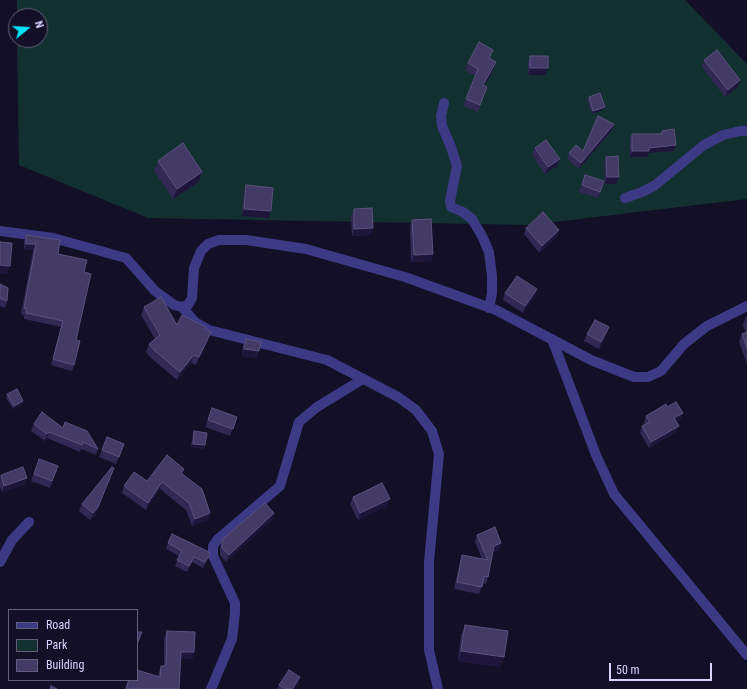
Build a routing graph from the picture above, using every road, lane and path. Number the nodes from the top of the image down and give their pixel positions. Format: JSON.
{"nodes":[{"id":1,"x":444,"y":103,"type":"dead end"},
{"id":2,"x":747,"y":130,"type":"edge"},
{"id":3,"x":625,"y":198,"type":"dead end"},
{"id":4,"x":0,"y":231,"type":"edge"},
{"id":5,"x":747,"y":306,"type":"edge"},
{"id":6,"x":182,"y":307,"type":"junction"},
{"id":7,"x":489,"y":308,"type":"junction"},
{"id":8,"x":552,"y":339,"type":"junction"},
{"id":9,"x":363,"y":379,"type":"junction"},
{"id":10,"x":29,"y":522,"type":"dead end"},
{"id":11,"x":0,"y":562,"type":"edge"},
{"id":12,"x":747,"y":655,"type":"edge"},
{"id":13,"x":211,"y":689,"type":"edge"},
{"id":14,"x":438,"y":689,"type":"edge"}],
"edges":[{"from":1,"to":7,"type":"street"},
{"from":2,"to":3,"type":"street"},
{"from":4,"to":6,"type":"street"},
{"from":5,"to":8,"type":"street"},
{"from":6,"to":7,"type":"street"},
{"from":6,"to":9,"type":"street"},
{"from":7,"to":8,"type":"street"},
{"from":8,"to":12,"type":"street"},
{"from":9,"to":13,"type":"street"},
{"from":9,"to":14,"type":"street"},
{"from":10,"to":11,"type":"street"}]}
